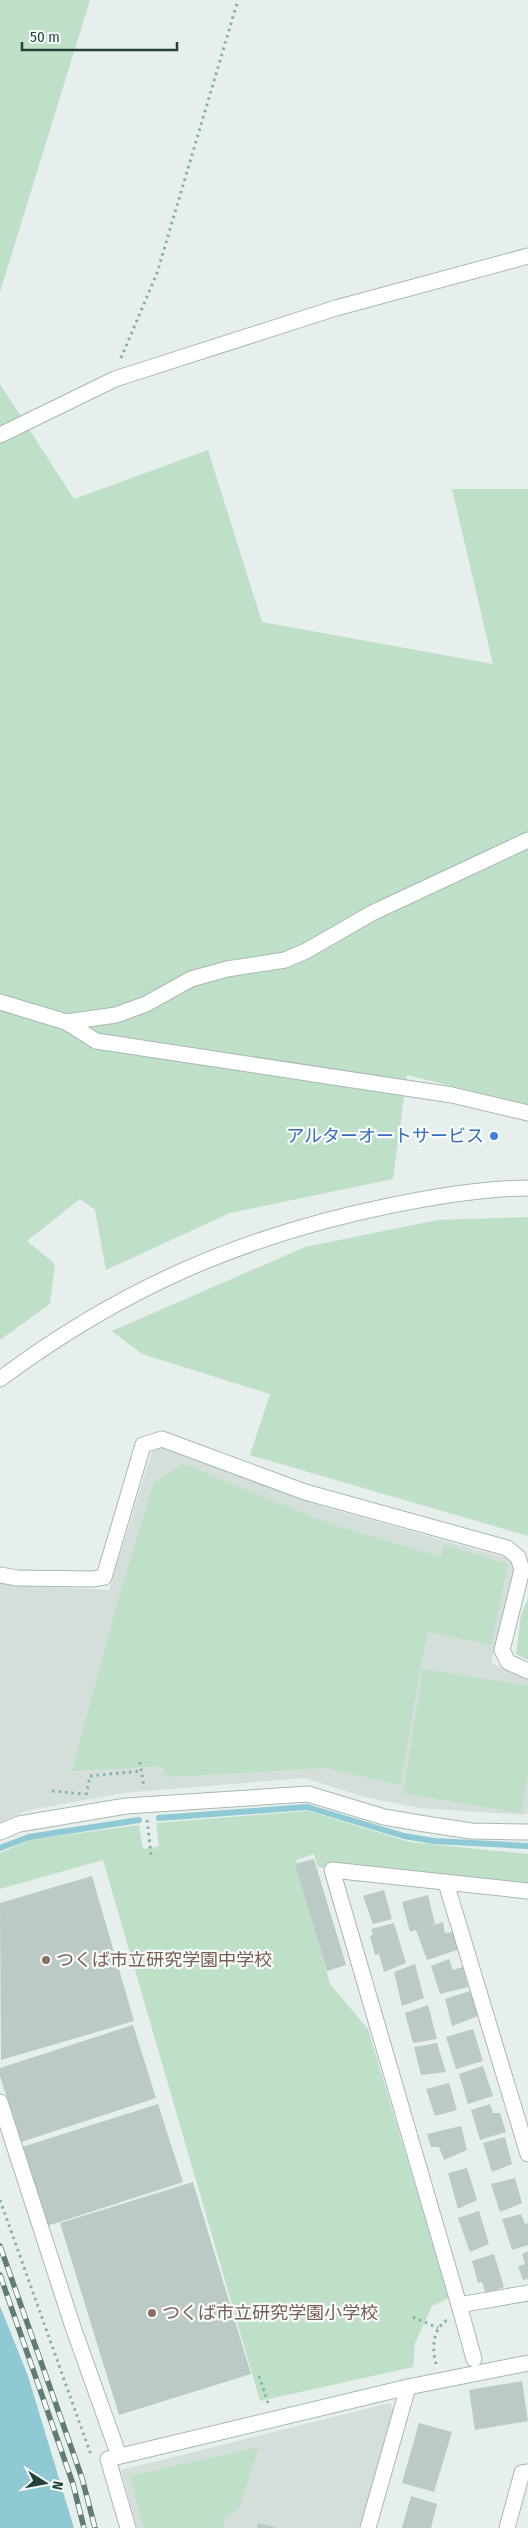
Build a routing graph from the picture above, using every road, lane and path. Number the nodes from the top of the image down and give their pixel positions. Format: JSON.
{"nodes":[{"id":1,"x":238,"y":0,"type":"edge"},
{"id":2,"x":528,"y":256,"type":"edge"},
{"id":3,"x":114,"y":379,"type":"junction"},
{"id":4,"x":0,"y":435,"type":"edge"},
{"id":5,"x":528,"y":840,"type":"edge"},
{"id":6,"x":0,"y":1002,"type":"edge"},
{"id":7,"x":66,"y":1022,"type":"junction"},
{"id":8,"x":528,"y":1112,"type":"edge"},
{"id":9,"x":528,"y":1188,"type":"edge"},
{"id":10,"x":0,"y":1379,"type":"edge"},
{"id":11,"x":0,"y":1576,"type":"edge"},
{"id":12,"x":528,"y":1671,"type":"edge"},
{"id":13,"x":140,"y":1762,"type":"dead end"},
{"id":14,"x":141,"y":1770,"type":"junction"},
{"id":15,"x":142,"y":1780,"type":"dead end"},
{"id":16,"x":144,"y":1787,"type":"dead end"},
{"id":17,"x":134,"y":1788,"type":"dead end"},
{"id":18,"x":52,"y":1791,"type":"dead end"},
{"id":19,"x":96,"y":1793,"type":"dead end"},
{"id":20,"x":86,"y":1795,"type":"junction"},
{"id":21,"x":147,"y":1815,"type":"dead end"},
{"id":22,"x":0,"y":1832,"type":"edge"},
{"id":23,"x":528,"y":1832,"type":"edge"},
{"id":24,"x":151,"y":1855,"type":"dead end"},
{"id":25,"x":446,"y":1883,"type":"junction"},
{"id":26,"x":528,"y":1891,"type":"edge"},
{"id":27,"x":0,"y":2102,"type":"edge"},
{"id":28,"x":528,"y":2154,"type":"edge"},
{"id":29,"x":0,"y":2200,"type":"edge"},
{"id":30,"x":528,"y":2293,"type":"edge"},
{"id":31,"x":460,"y":2311,"type":"junction"},
{"id":32,"x":413,"y":2317,"type":"dead end"},
{"id":33,"x":438,"y":2328,"type":"junction"},
{"id":34,"x":474,"y":2359,"type":"dead end"},
{"id":35,"x":528,"y":2363,"type":"edge"},
{"id":36,"x":437,"y":2368,"type":"dead end"},
{"id":37,"x":259,"y":2376,"type":"dead end"},
{"id":38,"x":408,"y":2387,"type":"junction"},
{"id":39,"x":270,"y":2408,"type":"dead end"},
{"id":40,"x":119,"y":2456,"type":"junction"},
{"id":41,"x":93,"y":2463,"type":"dead end"},
{"id":42,"x":528,"y":2472,"type":"edge"},
{"id":43,"x":128,"y":2528,"type":"edge"},
{"id":44,"x":368,"y":2528,"type":"edge"},
{"id":45,"x":507,"y":2528,"type":"edge"}],
"edges":[{"from":1,"to":3,"type":"path"},
{"from":2,"to":3,"type":"street"},
{"from":3,"to":4,"type":"street"},
{"from":5,"to":7,"type":"street"},
{"from":6,"to":7,"type":"street"},
{"from":7,"to":8,"type":"street"},
{"from":9,"to":10,"type":"street"},
{"from":11,"to":12,"type":"street"},
{"from":13,"to":14,"type":"path"},
{"from":14,"to":15,"type":"path"},
{"from":14,"to":20,"type":"path"},
{"from":16,"to":17,"type":"path"},
{"from":18,"to":20,"type":"path"},
{"from":19,"to":20,"type":"path"},
{"from":21,"to":24,"type":"path"},
{"from":22,"to":23,"type":"street"},
{"from":25,"to":26,"type":"street"},
{"from":25,"to":28,"type":"street"},
{"from":25,"to":31,"type":"street"},
{"from":27,"to":40,"type":"street"},
{"from":29,"to":41,"type":"path"},
{"from":30,"to":31,"type":"street"},
{"from":31,"to":33,"type":"path"},
{"from":31,"to":34,"type":"street"},
{"from":32,"to":33,"type":"path"},
{"from":33,"to":36,"type":"path"},
{"from":35,"to":38,"type":"street"},
{"from":37,"to":39,"type":"path"},
{"from":38,"to":40,"type":"street"},
{"from":38,"to":44,"type":"street"},
{"from":40,"to":43,"type":"street"},
{"from":42,"to":45,"type":"street"}]}
